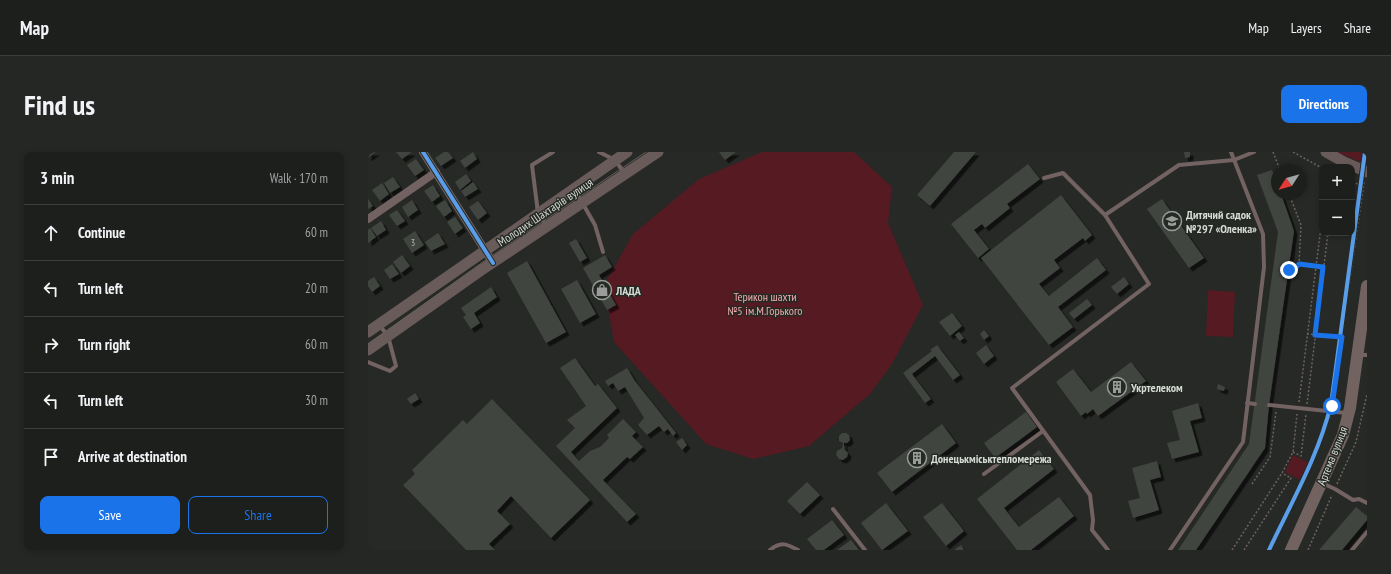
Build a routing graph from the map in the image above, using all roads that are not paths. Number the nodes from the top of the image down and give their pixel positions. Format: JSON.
{"nodes":[{"id":1,"x":423,"y":152,"type":"edge"},
{"id":2,"x":553,"y":152,"type":"edge"},
{"id":3,"x":599,"y":152,"type":"edge"},
{"id":4,"x":627,"y":152,"type":"edge"},
{"id":5,"x":658,"y":152,"type":"edge"},
{"id":6,"x":1231,"y":152,"type":"edge"},
{"id":7,"x":1254,"y":152,"type":"edge"},
{"id":8,"x":1326,"y":152,"type":"edge"},
{"id":9,"x":615,"y":160,"type":"junction"},
{"id":10,"x":1234,"y":160,"type":"junction"},
{"id":11,"x":436,"y":172,"type":"junction"},
{"id":12,"x":625,"y":174,"type":"junction"},
{"id":13,"x":1044,"y":178,"type":"dead end"},
{"id":14,"x":1363,"y":179,"type":"edge"},
{"id":15,"x":574,"y":188,"type":"junction"},
{"id":16,"x":583,"y":203,"type":"junction"},
{"id":17,"x":538,"y":213,"type":"junction"},
{"id":18,"x":1105,"y":215,"type":"junction"},
{"id":19,"x":368,"y":219,"type":"edge"},
{"id":20,"x":547,"y":226,"type":"junction"},
{"id":21,"x":485,"y":250,"type":"junction"},
{"id":22,"x":603,"y":252,"type":"dead end"},
{"id":23,"x":493,"y":263,"type":"junction"},
{"id":24,"x":1367,"y":286,"type":"edge"},
{"id":25,"x":379,"y":324,"type":"junction"},
{"id":26,"x":368,"y":332,"type":"edge"},
{"id":27,"x":388,"y":336,"type":"junction"},
{"id":28,"x":368,"y":350,"type":"edge"},
{"id":29,"x":1362,"y":355,"type":"edge"},
{"id":30,"x":368,"y":362,"type":"edge"},
{"id":31,"x":1247,"y":403,"type":"junction"},
{"id":32,"x":1255,"y":404,"type":"dead end"},
{"id":33,"x":1269,"y":405,"type":"dead end"},
{"id":34,"x":1348,"y":414,"type":"junction"},
{"id":35,"x":1043,"y":431,"type":"junction"},
{"id":36,"x":984,"y":474,"type":"dead end"},
{"id":37,"x":1322,"y":483,"type":"junction"},
{"id":38,"x":1367,"y":503,"type":"edge"},
{"id":39,"x":833,"y":509,"type":"dead end"},
{"id":40,"x":1367,"y":532,"type":"edge"},
{"id":41,"x":770,"y":550,"type":"edge"},
{"id":42,"x":798,"y":550,"type":"edge"},
{"id":43,"x":865,"y":550,"type":"edge"},
{"id":44,"x":1108,"y":550,"type":"edge"},
{"id":45,"x":1170,"y":550,"type":"edge"},
{"id":46,"x":1291,"y":550,"type":"edge"},
{"id":47,"x":1352,"y":550,"type":"edge"}],
"edges":[{"from":1,"to":11,"type":"street"},
{"from":2,"to":17,"type":"lane"},
{"from":3,"to":9,"type":"lane"},
{"from":4,"to":9,"type":"main road","name":"Молодих Шахтарів вулиця"},
{"from":5,"to":12,"type":"main road","name":"Молодих Шахтарів вулиця"},
{"from":6,"to":10,"type":"lane"},
{"from":7,"to":10,"type":"lane"},
{"from":8,"to":14,"type":"main road"},
{"from":9,"to":12,"type":"lane"},
{"from":9,"to":15,"type":"main road","name":"Молодих Шахтарів вулиця"},
{"from":10,"to":18,"type":"lane"},
{"from":10,"to":31,"type":"lane"},
{"from":11,"to":19,"type":"street"},
{"from":11,"to":21,"type":"street"},
{"from":12,"to":16,"type":"main road","name":"Молодих Шахтарів вулиця"},
{"from":13,"to":18,"type":"lane"},
{"from":15,"to":16,"type":"lane"},
{"from":15,"to":17,"type":"main road","name":"Молодих Шахтарів вулиця"},
{"from":16,"to":20,"type":"main road","name":"Молодих Шахтарів вулиця"},
{"from":16,"to":22,"type":"lane"},
{"from":17,"to":20,"type":"lane"},
{"from":17,"to":21,"type":"main road","name":"Молодих Шахтарів вулиця"},
{"from":18,"to":35,"type":"lane"},
{"from":20,"to":23,"type":"main road","name":"Молодих Шахтарів вулиця"},
{"from":21,"to":23,"type":"street"},
{"from":21,"to":25,"type":"main road","name":"Молодих Шахтарів вулиця"},
{"from":23,"to":27,"type":"main road","name":"Молодих Шахтарів вулиця"},
{"from":24,"to":29,"type":"main road","name":"Артема вулиця"},
{"from":25,"to":26,"type":"main road","name":"Молодих Шахтарів вулиця"},
{"from":25,"to":27,"type":"lane"},
{"from":27,"to":28,"type":"main road","name":"Молодих Шахтарів вулиця"},
{"from":27,"to":30,"type":"lane"},
{"from":29,"to":34,"type":"main road","name":"Артема вулиця"},
{"from":31,"to":32,"type":"lane"},
{"from":31,"to":45,"type":"lane"},
{"from":33,"to":34,"type":"lane"},
{"from":34,"to":37,"type":"main road","name":"Артема вулиця"},
{"from":35,"to":36,"type":"lane"},
{"from":35,"to":44,"type":"lane"},
{"from":37,"to":38,"type":"lane"},
{"from":37,"to":46,"type":"main road","name":"Артема вулиця"},
{"from":39,"to":43,"type":"lane"},
{"from":40,"to":47,"type":"lane"},
{"from":41,"to":42,"type":"lane"}]}
